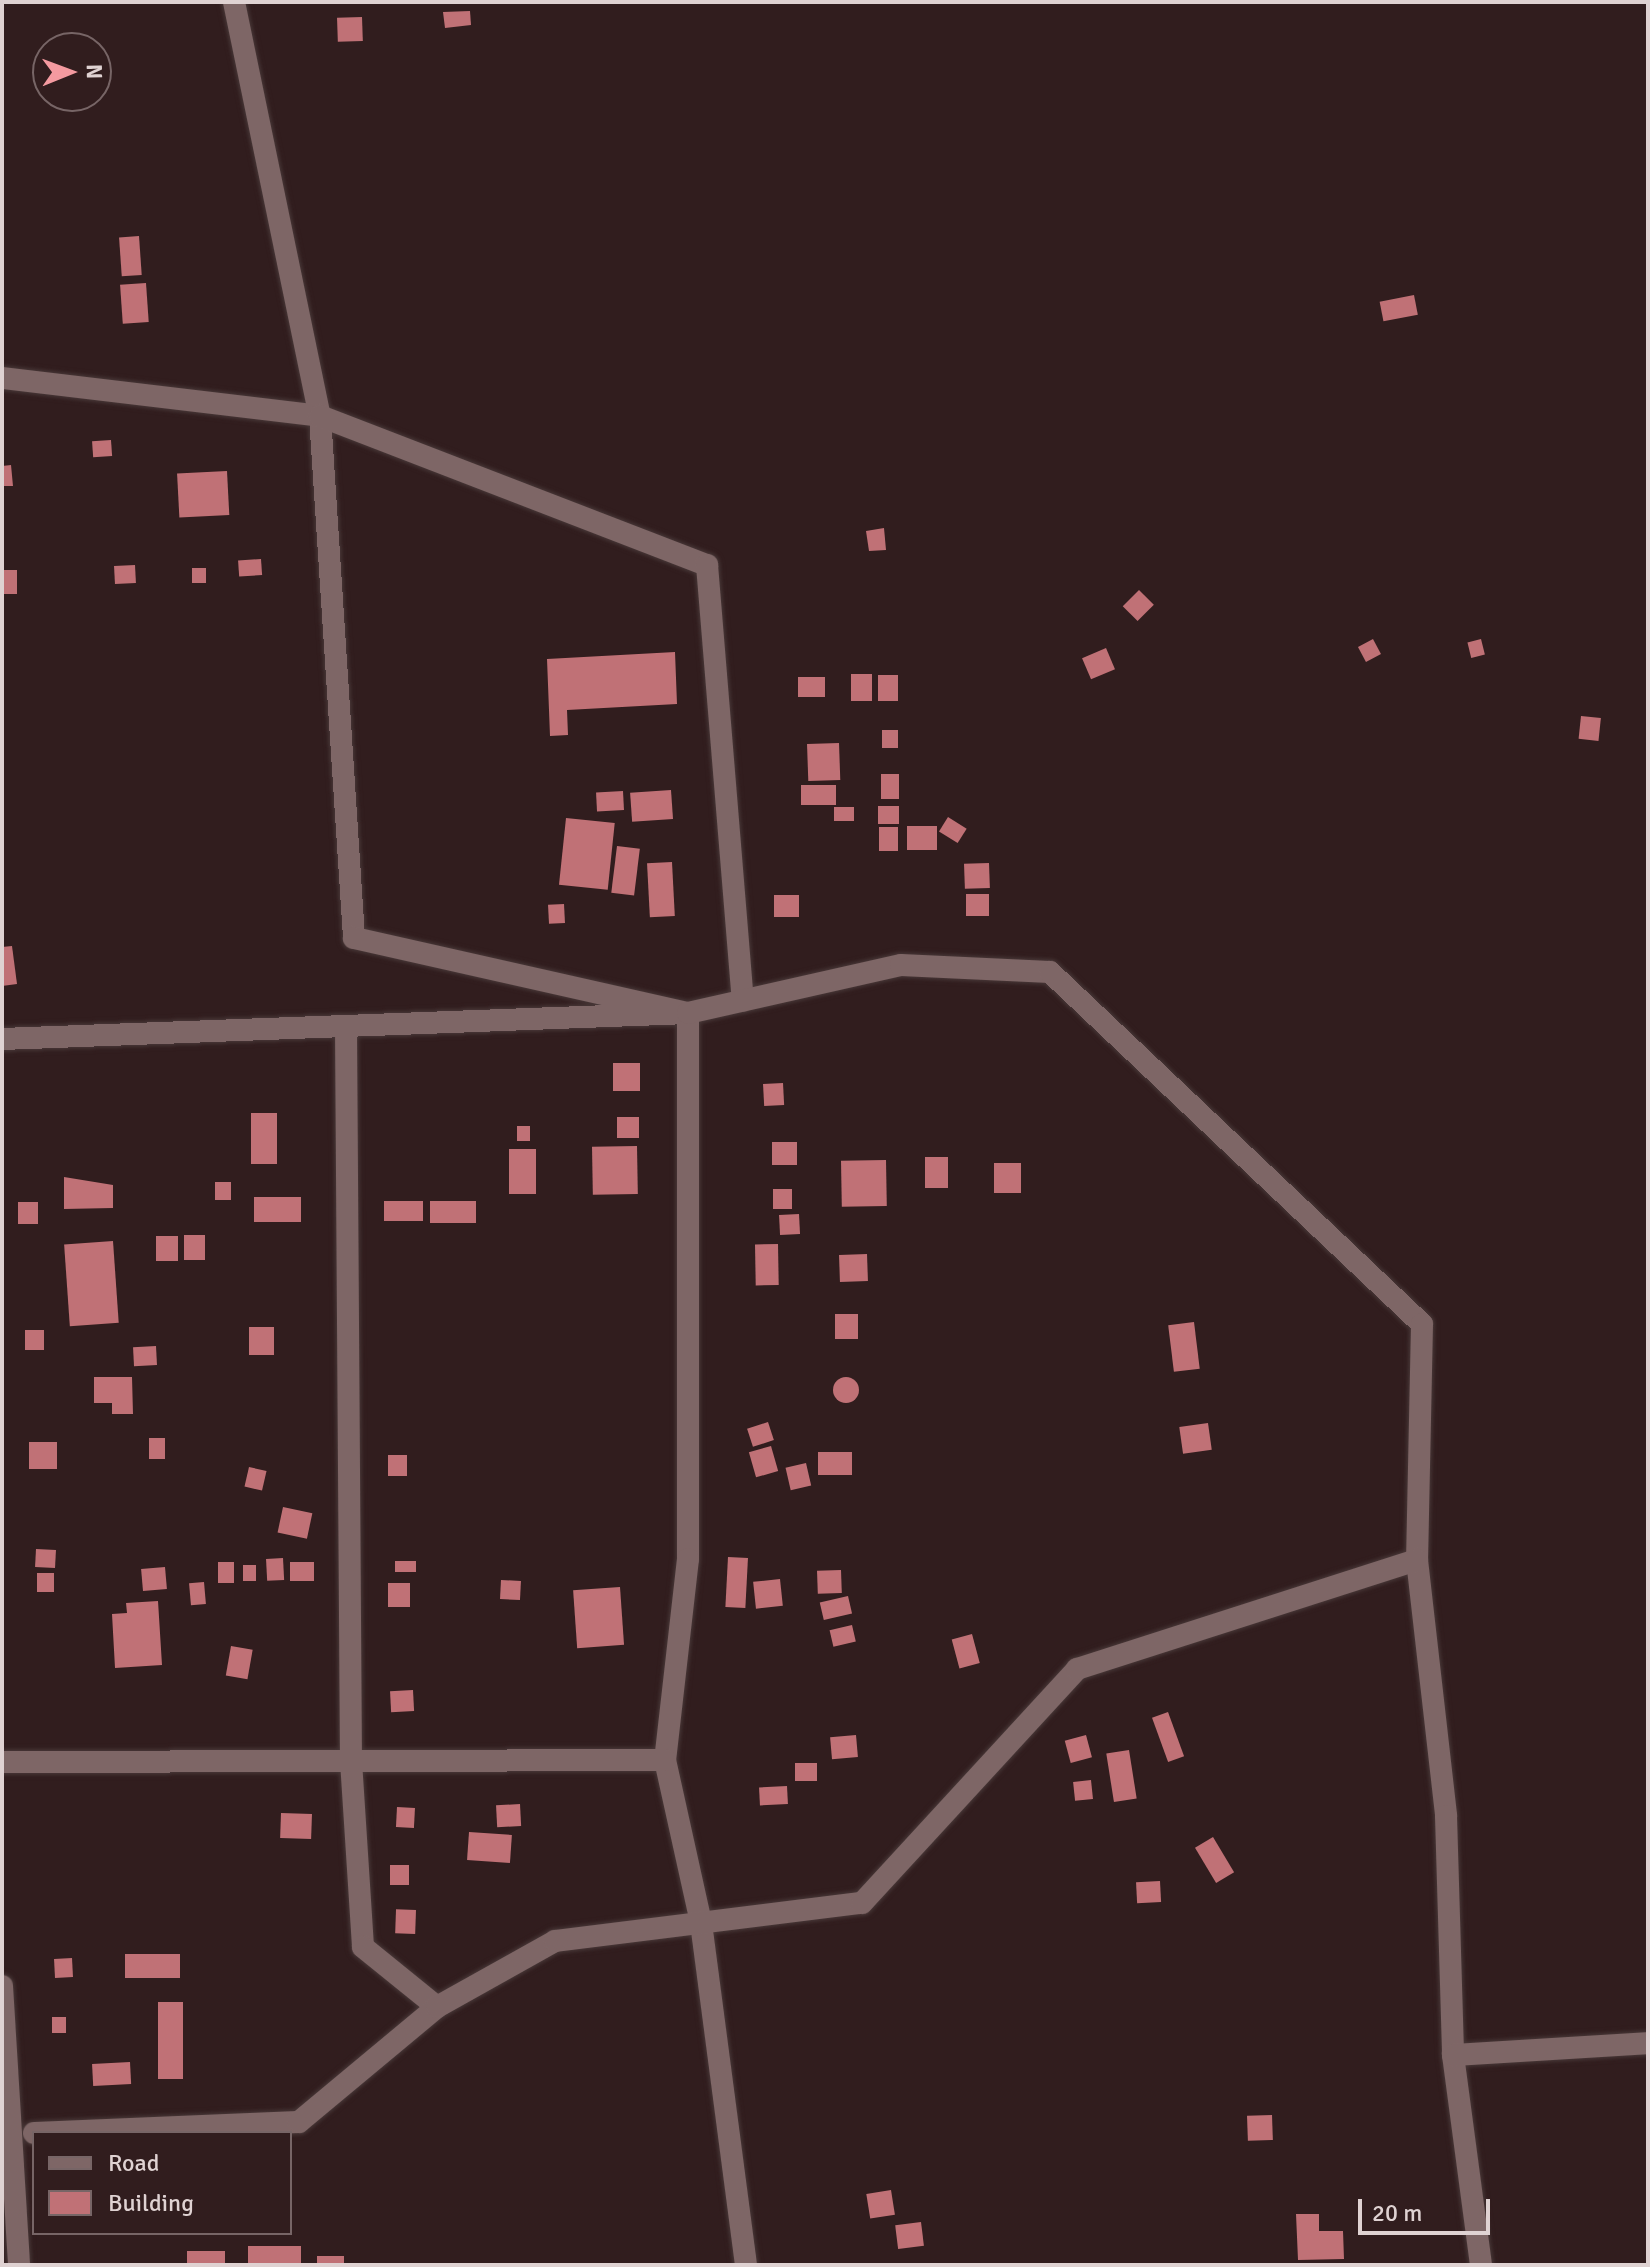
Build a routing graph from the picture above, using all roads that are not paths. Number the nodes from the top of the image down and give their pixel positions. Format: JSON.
{"nodes":[{"id":1,"x":234,"y":2,"type":"edge"},
{"id":2,"x":2,"y":378,"type":"edge"},
{"id":3,"x":320,"y":416,"type":"junction"},
{"id":4,"x":743,"y":1001,"type":"junction"},
{"id":5,"x":688,"y":1013,"type":"junction"},
{"id":6,"x":346,"y":1028,"type":"junction"},
{"id":7,"x":2,"y":1039,"type":"edge"},
{"id":8,"x":1417,"y":1560,"type":"junction"},
{"id":9,"x":665,"y":1760,"type":"junction"},
{"id":10,"x":351,"y":1761,"type":"junction"},
{"id":11,"x":2,"y":1762,"type":"edge"},
{"id":12,"x":701,"y":1923,"type":"junction"},
{"id":13,"x":2,"y":1986,"type":"edge"},
{"id":14,"x":437,"y":2007,"type":"junction"},
{"id":15,"x":1648,"y":2043,"type":"edge"},
{"id":16,"x":1453,"y":2055,"type":"junction"},
{"id":17,"x":91,"y":2131,"type":"edge"},
{"id":18,"x":22,"y":2134,"type":"edge"},
{"id":19,"x":19,"y":2265,"type":"edge"},
{"id":20,"x":746,"y":2265,"type":"edge"},
{"id":21,"x":1481,"y":2265,"type":"edge"}],
"edges":[{"from":1,"to":3,"type":"street"},
{"from":2,"to":3,"type":"street"},
{"from":3,"to":4,"type":"street"},
{"from":3,"to":5,"type":"street"},
{"from":4,"to":5,"type":"street"},
{"from":4,"to":8,"type":"street"},
{"from":5,"to":6,"type":"street"},
{"from":5,"to":9,"type":"street"},
{"from":6,"to":7,"type":"street"},
{"from":6,"to":10,"type":"street"},
{"from":8,"to":12,"type":"street"},
{"from":8,"to":16,"type":"street"},
{"from":9,"to":10,"type":"street"},
{"from":9,"to":12,"type":"street"},
{"from":10,"to":11,"type":"street"},
{"from":10,"to":14,"type":"street"},
{"from":12,"to":14,"type":"street"},
{"from":12,"to":20,"type":"street"},
{"from":13,"to":18,"type":"street"},
{"from":14,"to":17,"type":"street"},
{"from":15,"to":16,"type":"street"},
{"from":16,"to":21,"type":"street"},
{"from":18,"to":19,"type":"street"}]}
